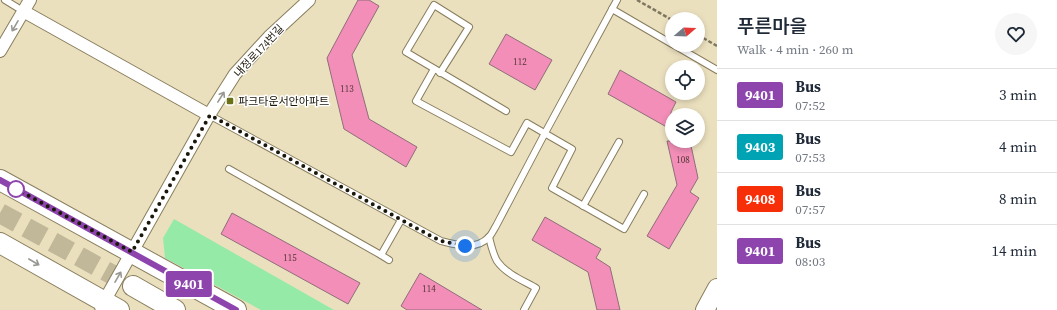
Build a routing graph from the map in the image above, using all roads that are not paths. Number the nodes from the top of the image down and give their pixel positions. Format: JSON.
{"nodes":[{"id":1,"x":5,"y":0,"type":"edge"},
{"id":2,"x":30,"y":0,"type":"edge"},
{"id":3,"x":309,"y":0,"type":"edge"},
{"id":4,"x":617,"y":0,"type":"edge"},
{"id":5,"x":612,"y":9,"type":"junction"},
{"id":6,"x":23,"y":10,"type":"junction"},
{"id":7,"x":665,"y":39,"type":"edge"},
{"id":8,"x":0,"y":51,"type":"edge"},
{"id":9,"x":687,"y":52,"type":"edge"},
{"id":10,"x":434,"y":69,"type":"junction"},
{"id":11,"x":717,"y":70,"type":"edge"},
{"id":12,"x":440,"y":73,"type":"junction"},
{"id":13,"x":506,"y":111,"type":"dead end"},
{"id":14,"x":210,"y":115,"type":"junction"},
{"id":15,"x":545,"y":133,"type":"junction"},
{"id":16,"x":619,"y":142,"type":"dead end"},
{"id":17,"x":576,"y":143,"type":"dead end"},
{"id":18,"x":572,"y":149,"type":"junction"},
{"id":19,"x":229,"y":169,"type":"dead end"},
{"id":20,"x":0,"y":180,"type":"edge"},
{"id":21,"x":644,"y":194,"type":"dead end"},
{"id":22,"x":583,"y":206,"type":"junction"},
{"id":23,"x":402,"y":220,"type":"junction"},
{"id":24,"x":489,"y":237,"type":"junction"},
{"id":25,"x":0,"y":243,"type":"edge"},
{"id":26,"x":132,"y":252,"type":"junction"},
{"id":27,"x":381,"y":255,"type":"junction"},
{"id":28,"x":389,"y":260,"type":"dead end"},
{"id":29,"x":508,"y":271,"type":"junction"},
{"id":30,"x":504,"y":278,"type":"dead end"},
{"id":31,"x":133,"y":286,"type":"tunnel mouth"},
{"id":32,"x":717,"y":288,"type":"edge"},
{"id":33,"x":108,"y":307,"type":"edge"},
{"id":34,"x":175,"y":310,"type":"edge"},
{"id":35,"x":236,"y":310,"type":"edge"},
{"id":36,"x":524,"y":310,"type":"edge"},
{"id":37,"x":705,"y":310,"type":"edge"}],
"edges":[{"from":1,"to":6,"type":"lane"},
{"from":2,"to":6,"type":"street"},
{"from":14,"to":3,"type":"street","name":"내정로174번길","one_way":true},
{"from":4,"to":5,"type":"lane"},
{"from":5,"to":7,"type":"lane"},
{"from":5,"to":15,"type":"lane"},
{"from":6,"to":8,"type":"street","one_way":true},
{"from":6,"to":14,"type":"street"},
{"from":9,"to":11,"type":"lane"},
{"from":10,"to":12,"type":"lane"},
{"from":10,"to":12,"type":"lane"},
{"from":10,"to":15,"type":"lane"},
{"from":12,"to":13,"type":"lane"},
{"from":14,"to":23,"type":"lane"},
{"from":14,"to":26,"type":"street","name":"내정로174번길"},
{"from":15,"to":18,"type":"lane"},
{"from":15,"to":24,"type":"lane"},
{"from":16,"to":22,"type":"lane"},
{"from":17,"to":18,"type":"lane"},
{"from":18,"to":22,"type":"lane"},
{"from":19,"to":27,"type":"lane"},
{"from":20,"to":26,"type":"main road"},
{"from":21,"to":22,"type":"lane"},
{"from":23,"to":24,"type":"lane"},
{"from":23,"to":27,"type":"lane"},
{"from":24,"to":29,"type":"lane"},
{"from":25,"to":33,"type":"main road","one_way":true},
{"from":33,"to":26,"type":"street","name":"내정로174번길","one_way":true},
{"from":26,"to":35,"type":"main road"},
{"from":27,"to":28,"type":"lane"},
{"from":29,"to":30,"type":"lane"},
{"from":29,"to":36,"type":"lane"},
{"from":31,"to":34,"type":"main road"},
{"from":32,"to":37,"type":"main road"}]}
